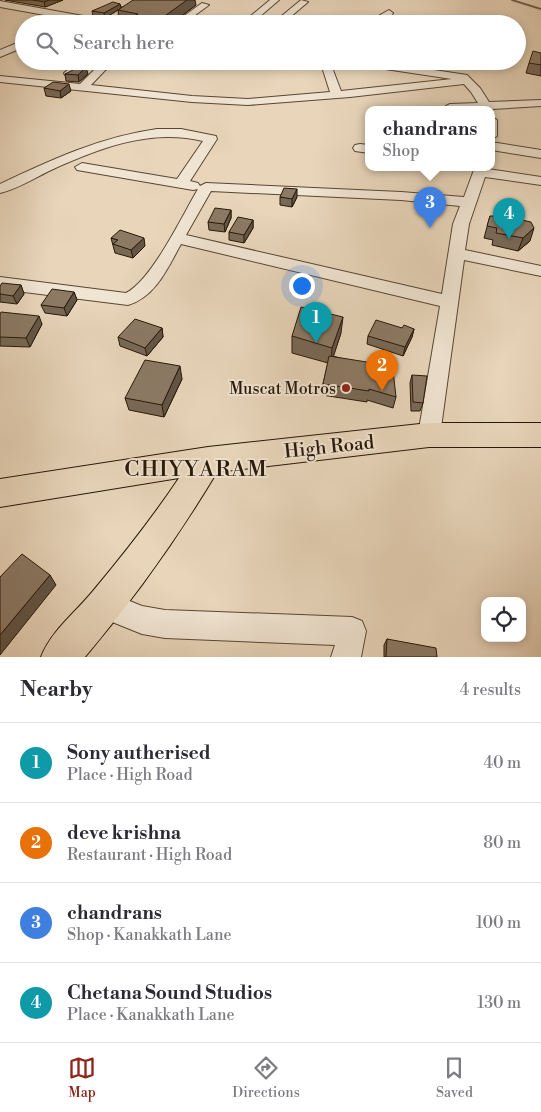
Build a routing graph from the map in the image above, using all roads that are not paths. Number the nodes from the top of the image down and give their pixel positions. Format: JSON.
{"nodes":[{"id":1,"x":276,"y":0,"type":"edge"},
{"id":2,"x":304,"y":2,"type":"dead end"},
{"id":3,"x":6,"y":5,"type":"edge"},
{"id":4,"x":205,"y":5,"type":"dead end"},
{"id":5,"x":389,"y":13,"type":"dead end"},
{"id":6,"x":63,"y":15,"type":"edge"},
{"id":7,"x":190,"y":15,"type":"edge"},
{"id":8,"x":257,"y":15,"type":"edge"},
{"id":9,"x":287,"y":15,"type":"edge"},
{"id":10,"x":385,"y":15,"type":"edge"},
{"id":11,"x":15,"y":48,"type":"edge"},
{"id":12,"x":0,"y":54,"type":"edge"},
{"id":13,"x":73,"y":70,"type":"edge"},
{"id":14,"x":99,"y":70,"type":"edge"},
{"id":15,"x":328,"y":70,"type":"edge"},
{"id":16,"x":416,"y":70,"type":"edge"},
{"id":17,"x":69,"y":73,"type":"edge"},
{"id":18,"x":0,"y":79,"type":"edge"},
{"id":19,"x":467,"y":80,"type":"junction"},
{"id":20,"x":84,"y":86,"type":"junction"},
{"id":21,"x":336,"y":95,"type":"junction"},
{"id":22,"x":541,"y":103,"type":"edge"},
{"id":23,"x":485,"y":106,"type":"edge"},
{"id":24,"x":495,"y":106,"type":"edge"},
{"id":25,"x":495,"y":147,"type":"edge"},
{"id":26,"x":541,"y":154,"type":"edge"},
{"id":27,"x":82,"y":167,"type":"dead end"},
{"id":28,"x":480,"y":171,"type":"edge"},
{"id":29,"x":491,"y":171,"type":"edge"},
{"id":30,"x":541,"y":181,"type":"edge"},
{"id":31,"x":181,"y":184,"type":"junction"},
{"id":32,"x":206,"y":187,"type":"junction"},
{"id":33,"x":0,"y":189,"type":"edge"},
{"id":34,"x":468,"y":202,"type":"junction"},
{"id":35,"x":177,"y":238,"type":"junction"},
{"id":36,"x":456,"y":253,"type":"junction"},
{"id":37,"x":541,"y":271,"type":"edge"},
{"id":38,"x":0,"y":283,"type":"edge"},
{"id":39,"x":449,"y":302,"type":"junction"},
{"id":40,"x":429,"y":435,"type":"junction"},
{"id":41,"x":541,"y":435,"type":"edge"},
{"id":42,"x":208,"y":460,"type":"junction"},
{"id":43,"x":0,"y":493,"type":"edge"},
{"id":44,"x":105,"y":606,"type":"junction"},
{"id":45,"x":60,"y":657,"type":"edge"},
{"id":46,"x":346,"y":657,"type":"edge"}],
"edges":[{"from":1,"to":8,"type":"street"},
{"from":2,"to":9,"type":"street"},
{"from":3,"to":6,"type":"street"},
{"from":4,"to":7,"type":"street"},
{"from":5,"to":10,"type":"street"},
{"from":11,"to":12,"type":"street"},
{"from":13,"to":17,"type":"street"},
{"from":14,"to":20,"type":"street"},
{"from":15,"to":21,"type":"street"},
{"from":16,"to":19,"type":"street"},
{"from":18,"to":20,"type":"street"},
{"from":19,"to":21,"type":"street"},
{"from":19,"to":23,"type":"street"},
{"from":20,"to":21,"type":"street"},
{"from":22,"to":24,"type":"street"},
{"from":25,"to":26,"type":"street"},
{"from":27,"to":31,"type":"street"},
{"from":28,"to":34,"type":"street"},
{"from":29,"to":30,"type":"street"},
{"from":31,"to":32,"type":"street"},
{"from":31,"to":33,"type":"street"},
{"from":32,"to":34,"type":"street"},
{"from":32,"to":35,"type":"street"},
{"from":34,"to":36,"type":"street"},
{"from":35,"to":38,"type":"street"},
{"from":35,"to":39,"type":"street"},
{"from":36,"to":37,"type":"street"},
{"from":36,"to":39,"type":"street"},
{"from":39,"to":40,"type":"street"},
{"from":40,"to":41,"type":"main road","name":"High Road"},
{"from":40,"to":42,"type":"main road","name":"High Road"},
{"from":42,"to":43,"type":"main road","name":"High Road"},
{"from":42,"to":44,"type":"main road"},
{"from":44,"to":45,"type":"main road"},
{"from":44,"to":46,"type":"street"}]}
